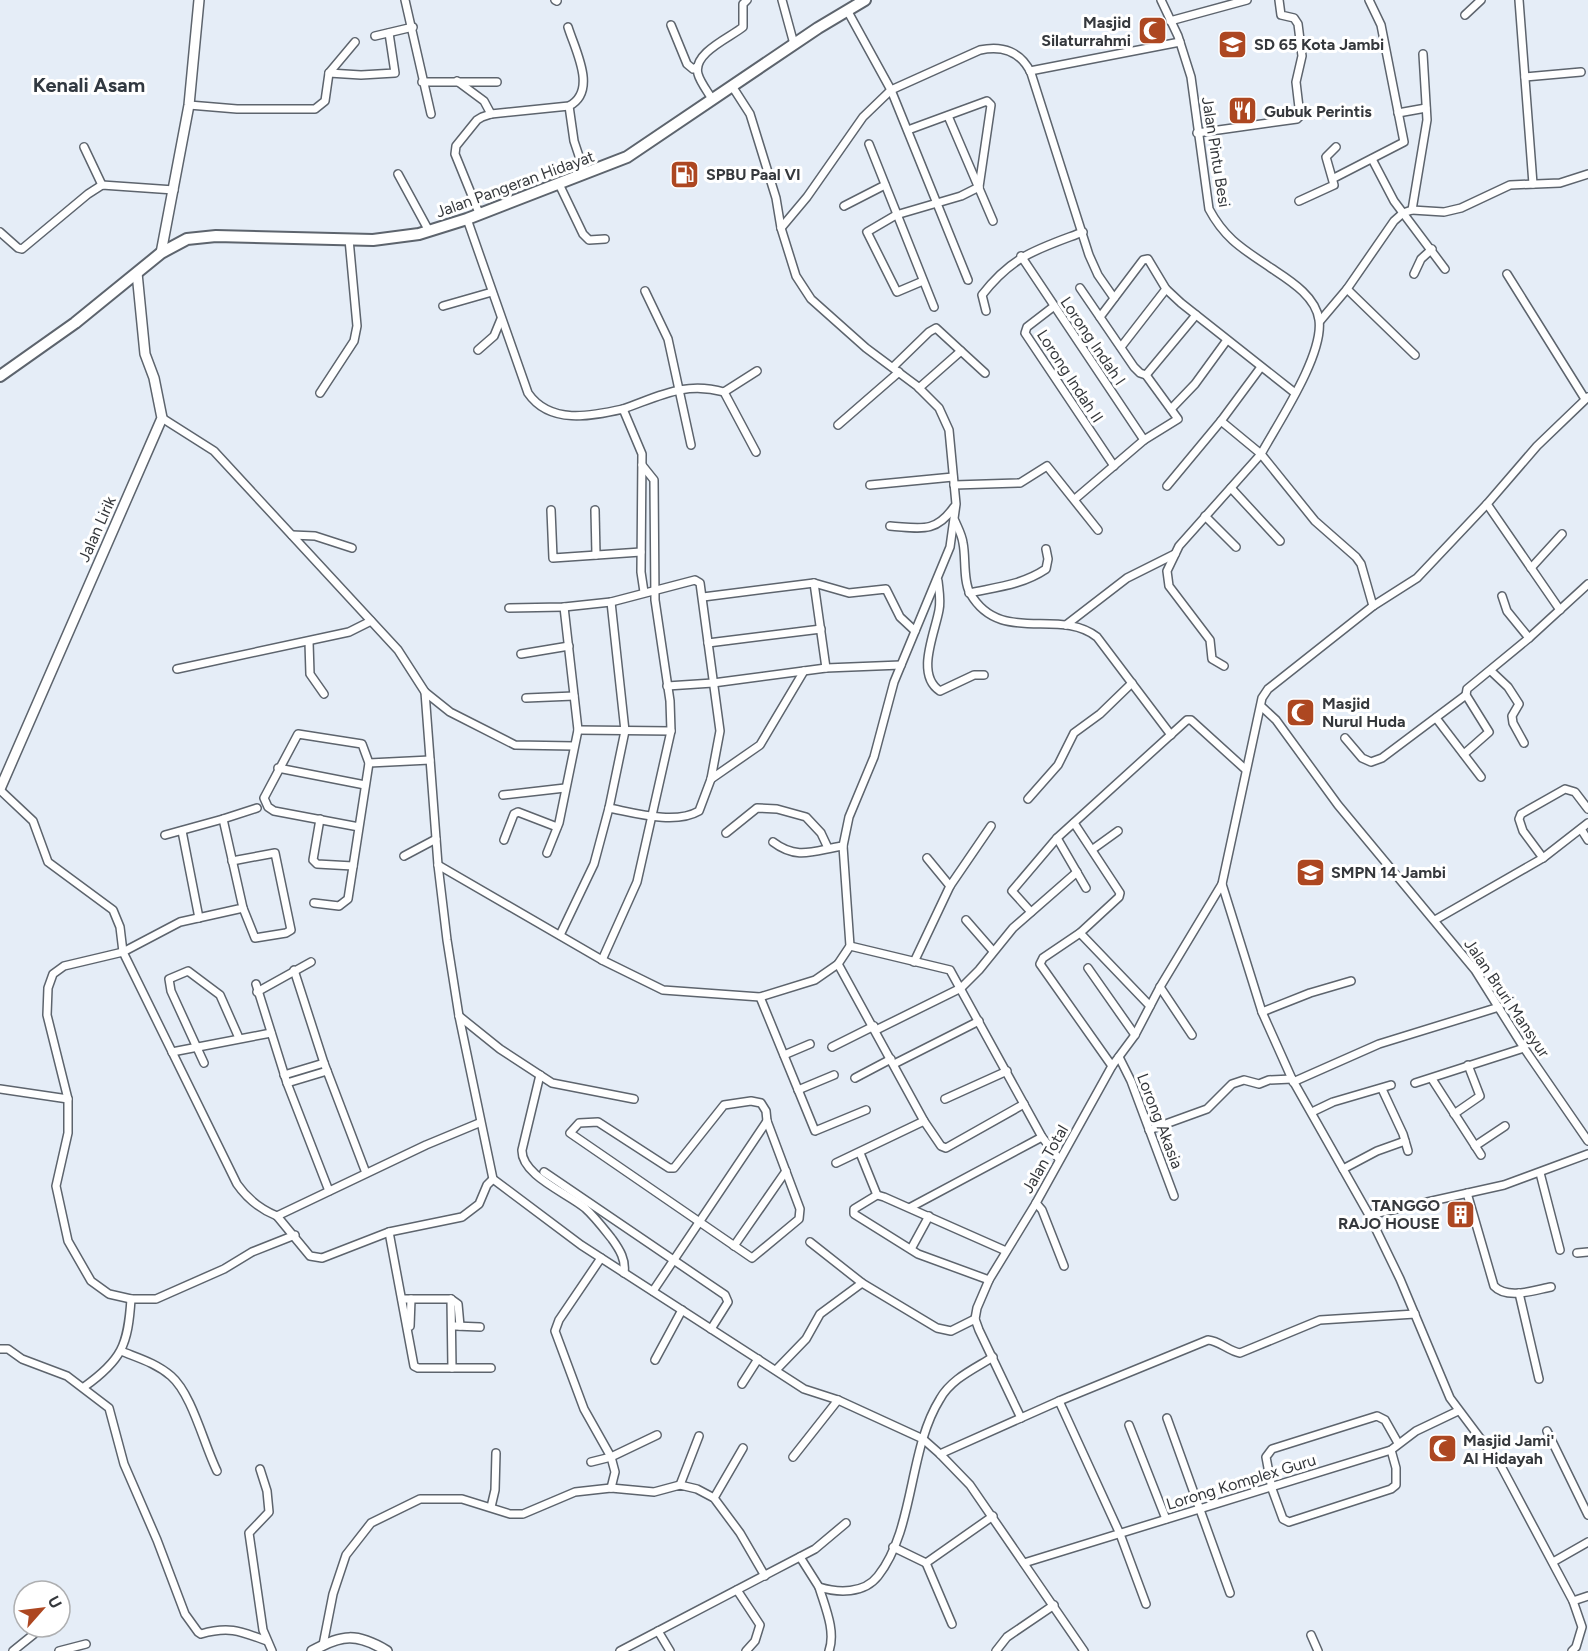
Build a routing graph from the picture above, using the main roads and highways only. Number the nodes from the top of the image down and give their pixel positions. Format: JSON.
{"nodes":[{"id":1,"x":199,"y":0,"type":"edge"},
{"id":2,"x":865,"y":0,"type":"edge"},
{"id":3,"x":161,"y":253,"type":"junction"},
{"id":4,"x":137,"y":273,"type":"junction"},
{"id":5,"x":0,"y":376,"type":"edge"},
{"id":6,"x":0,"y":790,"type":"edge"},
{"id":7,"x":312,"y":1651,"type":"edge"},
{"id":8,"x":387,"y":1651,"type":"edge"}],
"edges":[{"from":1,"to":3,"type":"main road"},
{"from":2,"to":3,"type":"highway","name":"Jalan Pangeran Hidayat"},
{"from":3,"to":4,"type":"highway","name":"Jalan Pangeran Hidayat"},
{"from":4,"to":5,"type":"highway","name":"Jalan Pangeran Hidayat"},
{"from":4,"to":6,"type":"main road","name":"Jalan Lirik"},
{"from":7,"to":8,"type":"main road"}]}
